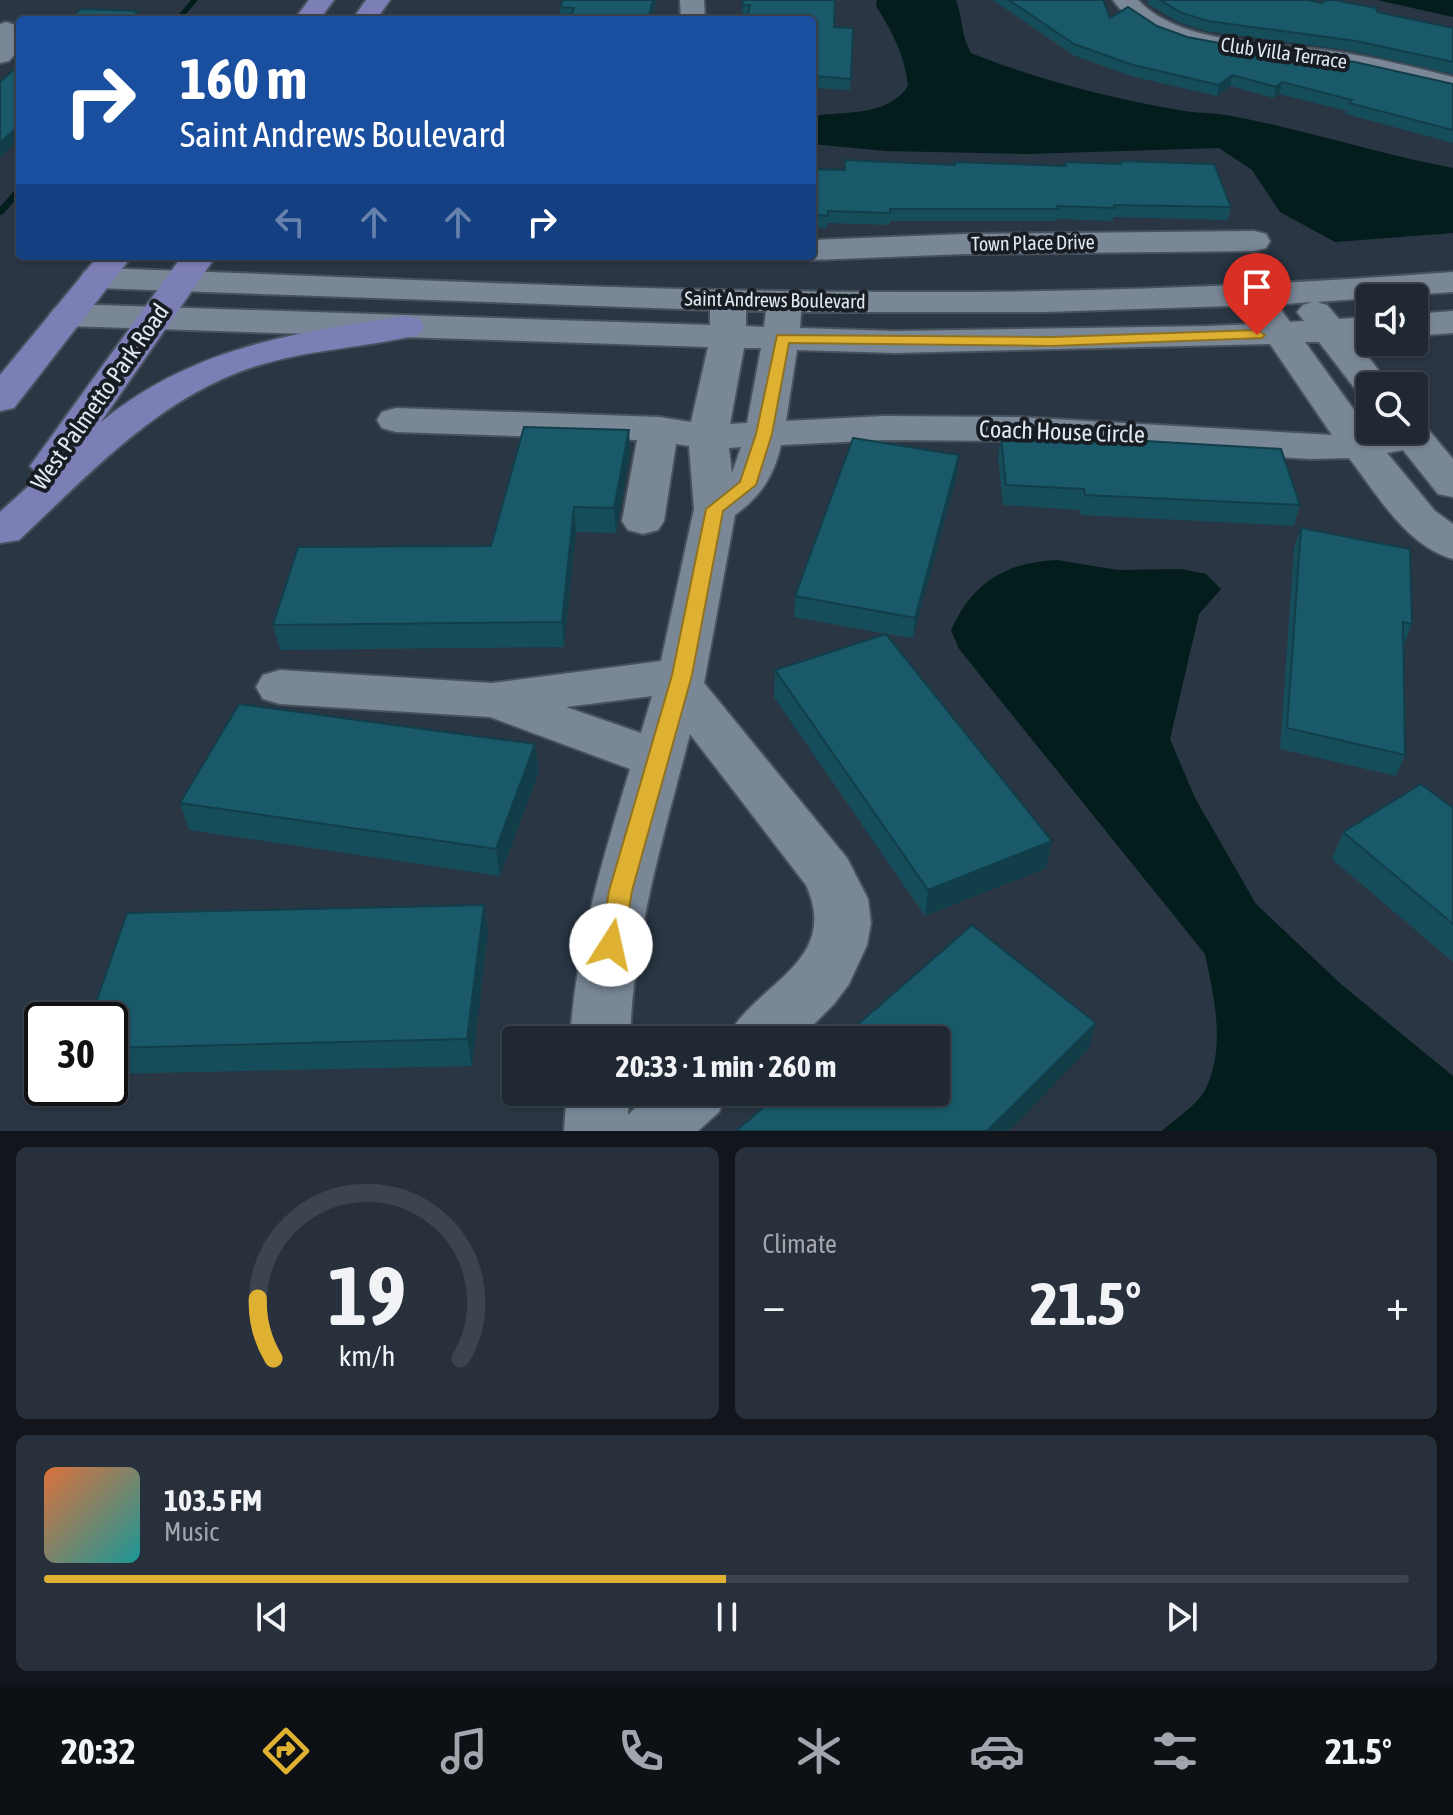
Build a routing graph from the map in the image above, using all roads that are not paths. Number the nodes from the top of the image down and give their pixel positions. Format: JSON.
{"nodes":[{"id":1,"x":322,"y":0,"type":"edge"},
{"id":2,"x":1125,"y":0,"type":"edge"},
{"id":3,"x":309,"y":16,"type":"edge"},
{"id":4,"x":1453,"y":86,"type":"edge"},
{"id":5,"x":1254,"y":241,"type":"dead end"},
{"id":6,"x":816,"y":250,"type":"edge"},
{"id":7,"x":106,"y":267,"type":"edge"},
{"id":8,"x":190,"y":268,"type":"edge"},
{"id":9,"x":1453,"y":282,"type":"edge"},
{"id":10,"x":1302,"y":292,"type":"junction"},
{"id":11,"x":1251,"y":294,"type":"junction"},
{"id":12,"x":67,"y":315,"type":"junction"},
{"id":13,"x":155,"y":318,"type":"junction"},
{"id":14,"x":728,"y":318,"type":"junction"},
{"id":15,"x":783,"y":319,"type":"junction"},
{"id":16,"x":1453,"y":322,"type":"edge"},
{"id":17,"x":1428,"y":324,"type":"edge"},
{"id":18,"x":406,"y":327,"type":"junction"},
{"id":19,"x":1356,"y":329,"type":"edge"},
{"id":20,"x":1327,"y":331,"type":"junction"},
{"id":21,"x":1282,"y":333,"type":"junction"},
{"id":22,"x":1361,"y":372,"type":"edge"},
{"id":23,"x":0,"y":400,"type":"edge"},
{"id":24,"x":396,"y":420,"type":"dead end"},
{"id":25,"x":659,"y":429,"type":"junction"},
{"id":26,"x":764,"y":434,"type":"junction"},
{"id":27,"x":708,"y":437,"type":"junction"},
{"id":28,"x":1368,"y":444,"type":"edge"},
{"id":29,"x":1420,"y":444,"type":"edge"},
{"id":30,"x":1360,"y":446,"type":"junction"},
{"id":31,"x":1453,"y":485,"type":"edge"},
{"id":32,"x":715,"y":509,"type":"junction"},
{"id":33,"x":643,"y":521,"type":"dead end"},
{"id":34,"x":2,"y":534,"type":"edge"},
{"id":35,"x":1453,"y":545,"type":"edge"},
{"id":36,"x":681,"y":680,"type":"junction"},
{"id":37,"x":280,"y":687,"type":"dead end"},
{"id":38,"x":492,"y":700,"type":"junction"},
{"id":39,"x":658,"y":759,"type":"junction"},
{"id":40,"x":601,"y":1026,"type":"edge"},
{"id":41,"x":772,"y":1026,"type":"edge"},
{"id":42,"x":597,"y":1106,"type":"edge"},
{"id":43,"x":681,"y":1106,"type":"edge"},
{"id":44,"x":596,"y":1131,"type":"edge"},
{"id":45,"x":653,"y":1131,"type":"edge"}],
"edges":[{"from":1,"to":3,"type":"main road"},
{"from":2,"to":4,"type":"street","name":"Club Villa Terrace"},
{"from":5,"to":6,"type":"street","name":"Town Place Drive"},
{"from":7,"to":8,"type":"street","name":"Saint Andrews Boulevard"},
{"from":7,"to":12,"type":"main road"},
{"from":8,"to":13,"type":"main road","name":"West Palmetto Park Road"},
{"from":8,"to":14,"type":"street","name":"Saint Andrews Boulevard"},
{"from":9,"to":10,"type":"street","name":"Saint Andrews Boulevard"},
{"from":10,"to":11,"type":"street","name":"Saint Andrews Boulevard"},
{"from":10,"to":20,"type":"street"},
{"from":11,"to":15,"type":"street","name":"Saint Andrews Boulevard"},
{"from":11,"to":21,"type":"street"},
{"from":12,"to":13,"type":"street","name":"Saint Andrews Boulevard"},
{"from":12,"to":23,"type":"main road"},
{"from":13,"to":18,"type":"street","name":"Saint Andrews Boulevard"},
{"from":13,"to":34,"type":"main road","name":"West Palmetto Park Road"},
{"from":14,"to":15,"type":"street","name":"Saint Andrews Boulevard"},
{"from":14,"to":18,"type":"street","name":"Saint Andrews Boulevard"},
{"from":14,"to":27,"type":"street"},
{"from":15,"to":21,"type":"street","name":"Saint Andrews Boulevard"},
{"from":15,"to":26,"type":"street"},
{"from":16,"to":17,"type":"street"},
{"from":18,"to":34,"type":"main road"},
{"from":19,"to":20,"type":"street","name":"Saint Andrews Boulevard"},
{"from":20,"to":21,"type":"street","name":"Saint Andrews Boulevard"},
{"from":20,"to":22,"type":"street"},
{"from":21,"to":30,"type":"street"},
{"from":24,"to":25,"type":"street","name":"Coach House Circle"},
{"from":25,"to":27,"type":"street","name":"Coach House Circle"},
{"from":25,"to":33,"type":"street"},
{"from":26,"to":27,"type":"street","name":"Coach House Circle"},
{"from":26,"to":30,"type":"street","name":"Coach House Circle"},
{"from":26,"to":32,"type":"street"},
{"from":27,"to":32,"type":"street"},
{"from":28,"to":30,"type":"street","name":"Coach House Circle"},
{"from":29,"to":31,"type":"street","name":"Coach House Circle"},
{"from":30,"to":35,"type":"street"},
{"from":32,"to":36,"type":"street"},
{"from":36,"to":38,"type":"street"},
{"from":36,"to":39,"type":"street"},
{"from":36,"to":41,"type":"street"},
{"from":37,"to":38,"type":"street"},
{"from":38,"to":39,"type":"street"},
{"from":39,"to":40,"type":"street"},
{"from":42,"to":44,"type":"street"},
{"from":43,"to":45,"type":"street"}]}
